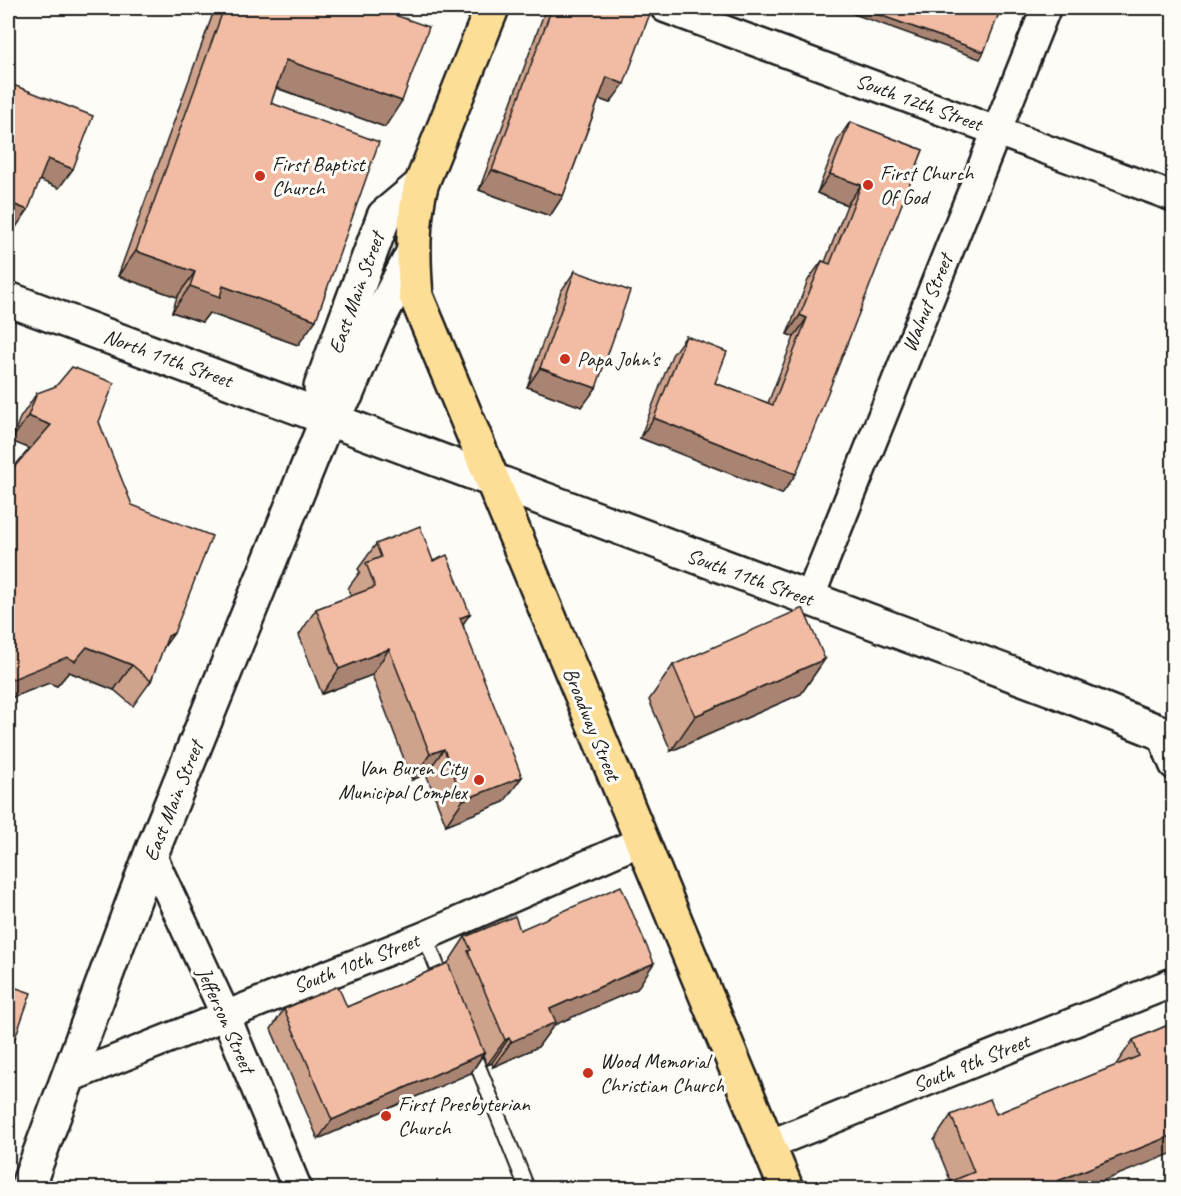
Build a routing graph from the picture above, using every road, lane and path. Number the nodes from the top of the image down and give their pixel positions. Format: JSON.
{"nodes":[{"id":1,"x":492,"y":8,"type":"edge"},
{"id":2,"x":665,"y":8,"type":"edge"},
{"id":3,"x":1046,"y":8,"type":"edge"},
{"id":4,"x":996,"y":131,"type":"junction"},
{"id":5,"x":422,"y":185,"type":"junction"},
{"id":6,"x":1173,"y":197,"type":"edge"},
{"id":7,"x":412,"y":255,"type":"junction"},
{"id":8,"x":8,"y":298,"type":"edge"},
{"id":9,"x":328,"y":417,"type":"junction"},
{"id":10,"x":492,"y":481,"type":"junction"},
{"id":11,"x":809,"y":599,"type":"junction"},
{"id":12,"x":1167,"y":735,"type":"edge"},
{"id":13,"x":1173,"y":765,"type":"edge"},
{"id":14,"x":641,"y":841,"type":"junction"},
{"id":15,"x":151,"y":854,"type":"junction"},
{"id":16,"x":425,"y":936,"type":"junction"},
{"id":17,"x":1173,"y":981,"type":"edge"},
{"id":18,"x":451,"y":1002,"type":"edge"},
{"id":19,"x":225,"y":1014,"type":"junction"},
{"id":20,"x":465,"y":1035,"type":"edge"},
{"id":21,"x":69,"y":1078,"type":"junction"},
{"id":22,"x":768,"y":1145,"type":"junction"},
{"id":23,"x":27,"y":1188,"type":"edge"},
{"id":24,"x":297,"y":1188,"type":"edge"},
{"id":25,"x":527,"y":1188,"type":"edge"},
{"id":26,"x":786,"y":1188,"type":"edge"}],
"edges":[{"from":1,"to":5,"type":"main road","name":"East Main Street"},
{"from":2,"to":4,"type":"street","name":"South 12th Street"},
{"from":3,"to":4,"type":"street","name":"Walnut Street"},
{"from":4,"to":6,"type":"street","name":"South 12th Street"},
{"from":4,"to":11,"type":"street","name":"Walnut Street"},
{"from":5,"to":7,"type":"main road","name":"East Main Street"},
{"from":5,"to":9,"type":"main road","name":"East Main Street"},
{"from":7,"to":9,"type":"main road","name":"East Main Street"},
{"from":7,"to":10,"type":"main road","name":"Broadway Street"},
{"from":8,"to":9,"type":"main road","name":"North 11th Street"},
{"from":9,"to":10,"type":"main road","name":"South 11th Street"},
{"from":9,"to":15,"type":"main road","name":"East Main Street"},
{"from":10,"to":11,"type":"main road","name":"South 11th Street"},
{"from":10,"to":14,"type":"main road","name":"Broadway Street"},
{"from":11,"to":12,"type":"main road","name":"South 11th Street"},
{"from":12,"to":13,"type":"street"},
{"from":14,"to":16,"type":"street","name":"South 10th Street"},
{"from":14,"to":22,"type":"main road","name":"Broadway Street"},
{"from":15,"to":19,"type":"street","name":"Jefferson Street"},
{"from":15,"to":21,"type":"main road","name":"East Main Street"},
{"from":16,"to":18,"type":"lane"},
{"from":16,"to":19,"type":"street","name":"South 10th Street"},
{"from":17,"to":22,"type":"street","name":"South 9th Street"},
{"from":19,"to":21,"type":"street","name":"South 10th Street"},
{"from":19,"to":24,"type":"street","name":"Jefferson Street"},
{"from":20,"to":25,"type":"lane"},
{"from":21,"to":23,"type":"main road","name":"East Main Street"},
{"from":22,"to":26,"type":"main road","name":"Broadway Street"}]}
